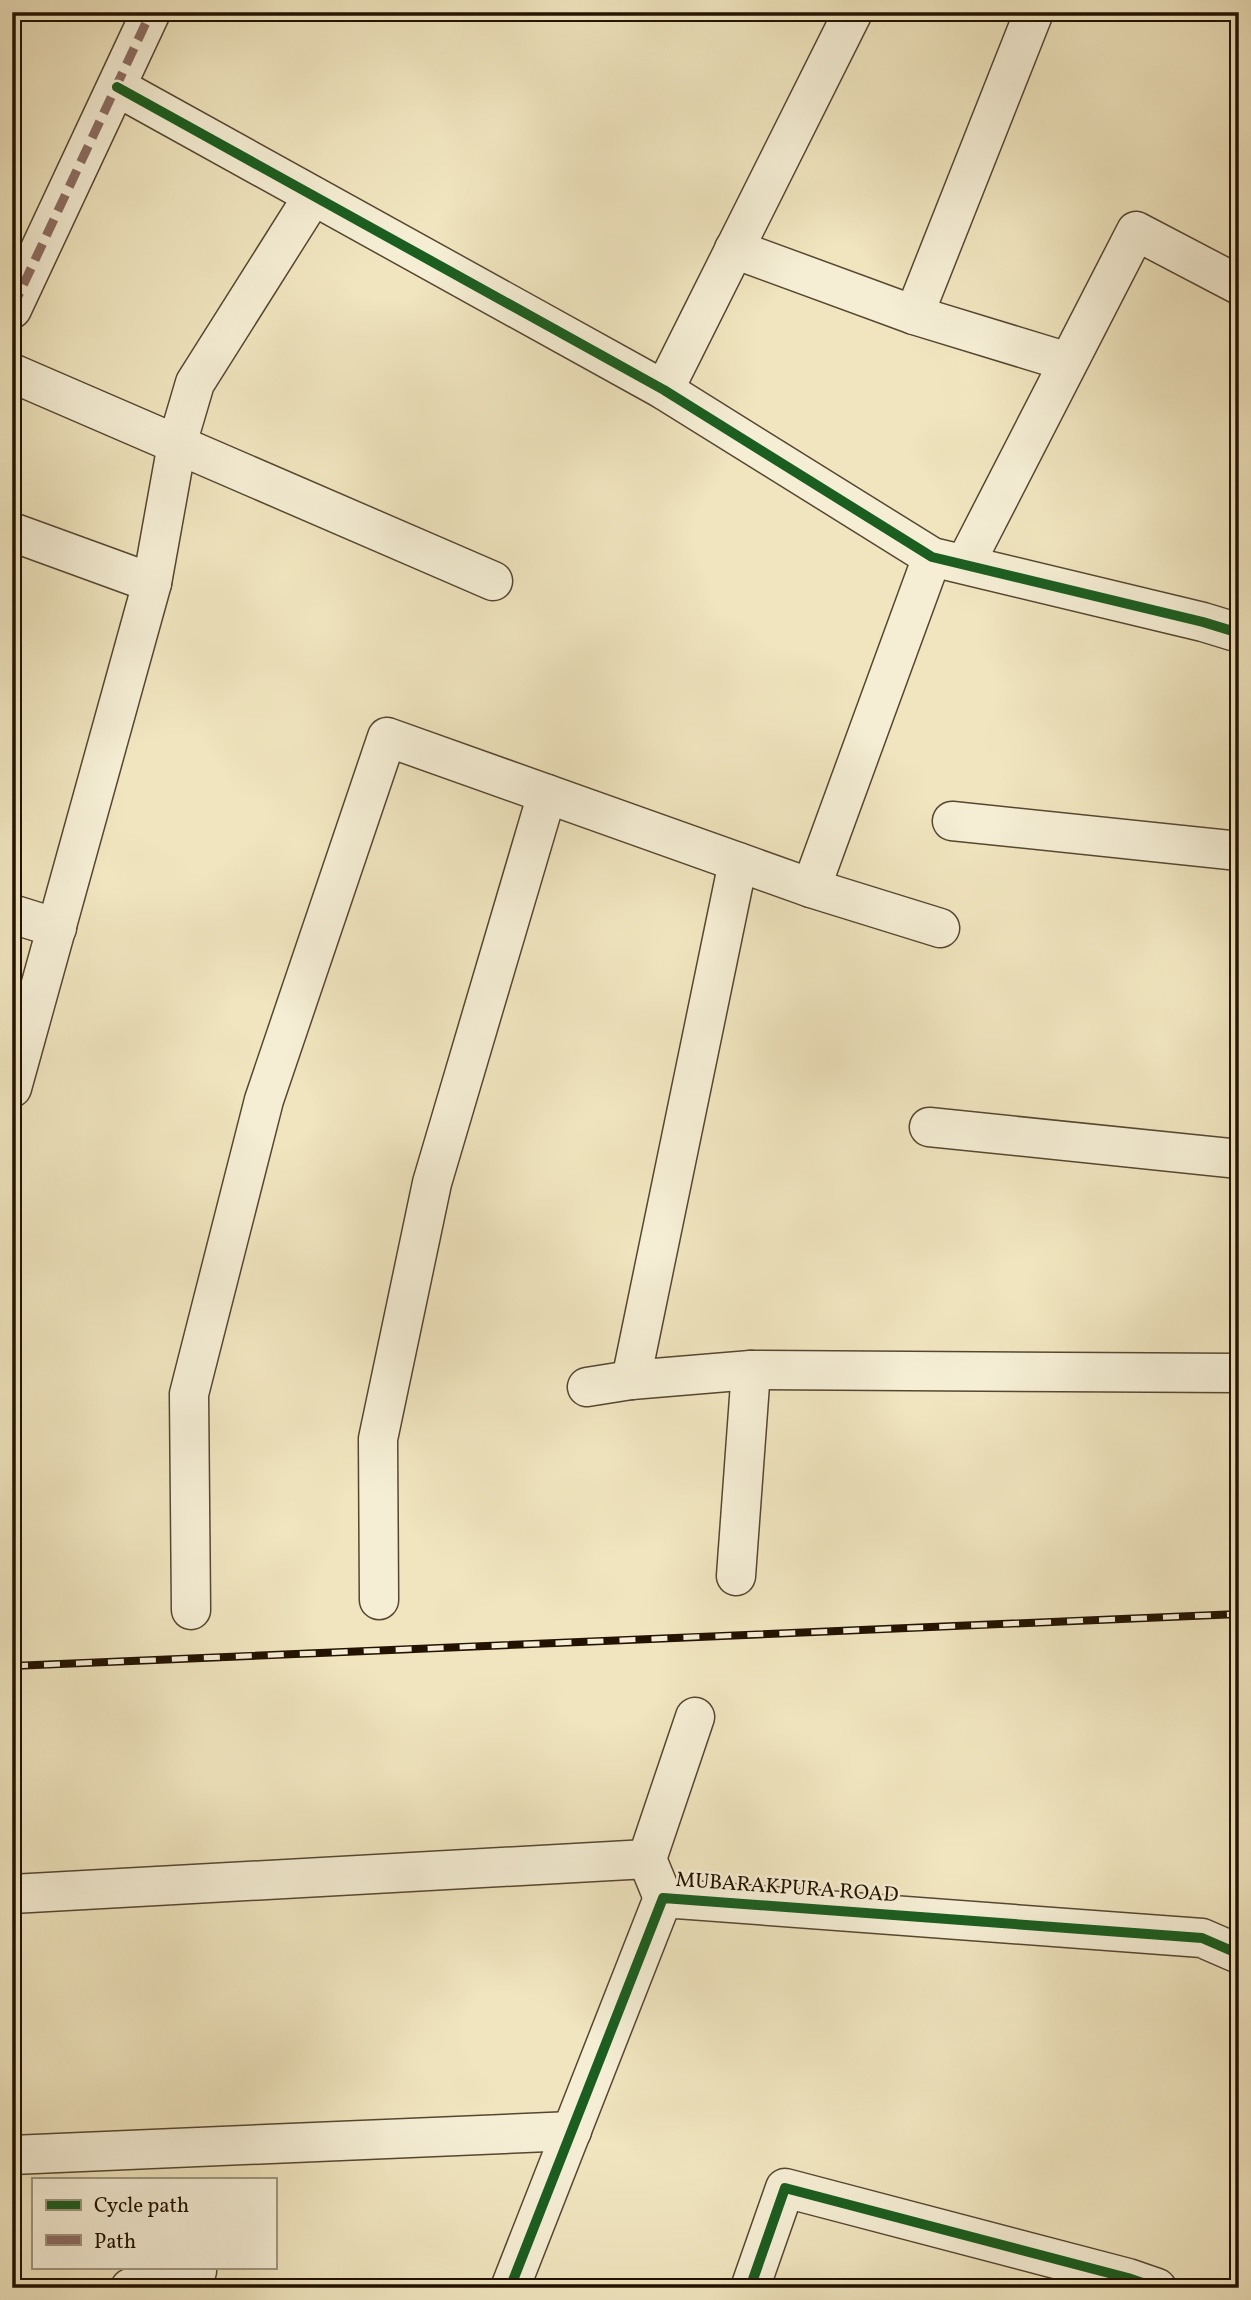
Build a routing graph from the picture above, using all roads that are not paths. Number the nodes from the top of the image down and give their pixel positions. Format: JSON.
{"nodes":[{"id":1,"x":151,"y":12,"type":"edge"},
{"id":2,"x":853,"y":12,"type":"edge"},
{"id":3,"x":1034,"y":12,"type":"edge"},
{"id":4,"x":117,"y":86,"type":"junction"},
{"id":5,"x":313,"y":196,"type":"junction"},
{"id":6,"x":734,"y":249,"type":"junction"},
{"id":7,"x":1239,"y":285,"type":"edge"},
{"id":8,"x":14,"y":301,"type":"edge"},
{"id":9,"x":914,"y":314,"type":"junction"},
{"id":10,"x":1068,"y":362,"type":"junction"},
{"id":11,"x":12,"y":373,"type":"edge"},
{"id":12,"x":664,"y":390,"type":"junction"},
{"id":13,"x":177,"y":444,"type":"junction"},
{"id":14,"x":12,"y":532,"type":"edge"},
{"id":15,"x":949,"y":560,"type":"junction"},
{"id":16,"x":493,"y":581,"type":"dead end"},
{"id":17,"x":152,"y":583,"type":"junction"},
{"id":18,"x":1239,"y":632,"type":"edge"},
{"id":19,"x":547,"y":794,"type":"junction"},
{"id":20,"x":952,"y":821,"type":"dead end"},
{"id":21,"x":1239,"y":851,"type":"edge"},
{"id":22,"x":738,"y":862,"type":"junction"},
{"id":23,"x":811,"y":888,"type":"junction"},
{"id":24,"x":12,"y":914,"type":"edge"},
{"id":25,"x":57,"y":928,"type":"junction"},
{"id":26,"x":940,"y":928,"type":"dead end"},
{"id":27,"x":12,"y":1087,"type":"edge"},
{"id":28,"x":929,"y":1127,"type":"dead end"},
{"id":29,"x":1239,"y":1159,"type":"edge"},
{"id":30,"x":751,"y":1370,"type":"junction"},
{"id":31,"x":1237,"y":1373,"type":"dead end"},
{"id":32,"x":631,"y":1380,"type":"junction"},
{"id":33,"x":587,"y":1387,"type":"dead end"},
{"id":34,"x":736,"y":1576,"type":"dead end"},
{"id":35,"x":379,"y":1600,"type":"dead end"},
{"id":36,"x":191,"y":1610,"type":"dead end"},
{"id":37,"x":695,"y":1717,"type":"dead end"},
{"id":38,"x":647,"y":1859,"type":"junction"},
{"id":39,"x":12,"y":1894,"type":"edge"},
{"id":40,"x":663,"y":1898,"type":"junction"},
{"id":41,"x":1239,"y":1954,"type":"edge"},
{"id":42,"x":572,"y":2131,"type":"junction"},
{"id":43,"x":12,"y":2155,"type":"edge"},
{"id":44,"x":195,"y":2275,"type":"edge"},
{"id":45,"x":130,"y":2288,"type":"edge"},
{"id":46,"x":510,"y":2288,"type":"edge"},
{"id":47,"x":750,"y":2288,"type":"edge"},
{"id":48,"x":1157,"y":2288,"type":"edge"}],
"edges":[{"from":1,"to":4,"type":"street"},
{"from":2,"to":6,"type":"street"},
{"from":3,"to":9,"type":"street"},
{"from":4,"to":5,"type":"street"},
{"from":4,"to":8,"type":"street"},
{"from":5,"to":12,"type":"street"},
{"from":5,"to":13,"type":"street"},
{"from":6,"to":9,"type":"street"},
{"from":6,"to":12,"type":"street"},
{"from":7,"to":10,"type":"street"},
{"from":9,"to":10,"type":"street"},
{"from":10,"to":15,"type":"street"},
{"from":11,"to":13,"type":"street"},
{"from":12,"to":15,"type":"street"},
{"from":13,"to":16,"type":"street"},
{"from":13,"to":17,"type":"street"},
{"from":14,"to":17,"type":"street"},
{"from":15,"to":18,"type":"street"},
{"from":15,"to":23,"type":"street"},
{"from":17,"to":25,"type":"street"},
{"from":19,"to":22,"type":"street"},
{"from":19,"to":35,"type":"street"},
{"from":19,"to":36,"type":"street"},
{"from":20,"to":21,"type":"street"},
{"from":22,"to":23,"type":"street"},
{"from":22,"to":32,"type":"street"},
{"from":23,"to":26,"type":"street"},
{"from":24,"to":25,"type":"street"},
{"from":25,"to":27,"type":"street"},
{"from":28,"to":29,"type":"street"},
{"from":30,"to":31,"type":"street"},
{"from":30,"to":32,"type":"street"},
{"from":30,"to":34,"type":"street"},
{"from":32,"to":33,"type":"street"},
{"from":37,"to":38,"type":"street"},
{"from":38,"to":39,"type":"street"},
{"from":38,"to":40,"type":"street"},
{"from":40,"to":41,"type":"street","name":"MUBARAKPURA ROAD"},
{"from":40,"to":42,"type":"street","name":"MUBARAKPURA ROAD"},
{"from":42,"to":43,"type":"street"},
{"from":42,"to":46,"type":"street","name":"MUBARAKPURA ROAD"},
{"from":44,"to":45,"type":"street"},
{"from":47,"to":48,"type":"street"}]}
